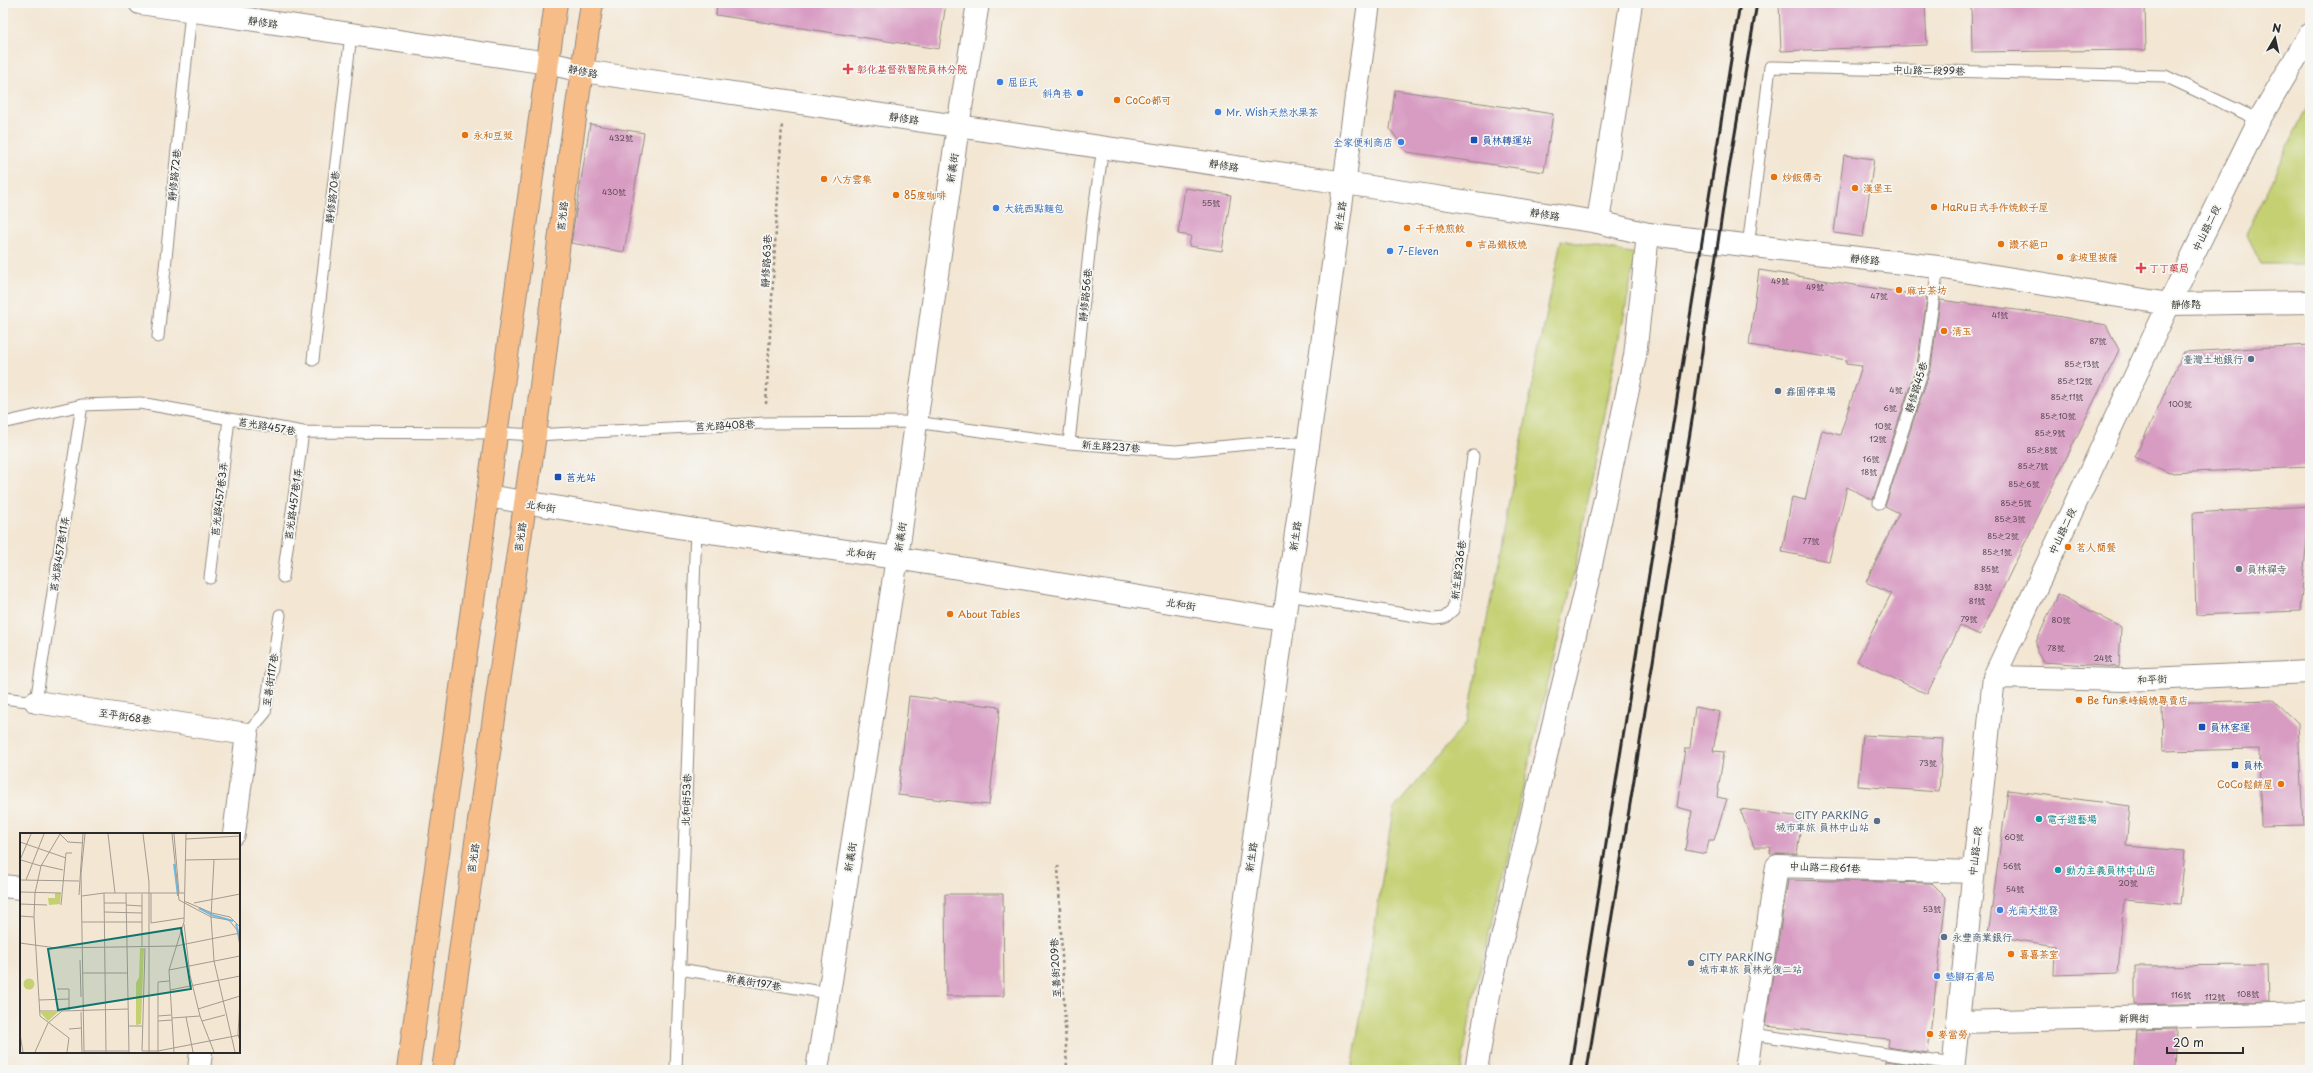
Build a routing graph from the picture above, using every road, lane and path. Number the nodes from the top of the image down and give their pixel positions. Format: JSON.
{"nodes":[{"id":1,"x":140,"y":3,"type":"edge"},
{"id":2,"x":556,"y":3,"type":"edge"},
{"id":3,"x":592,"y":3,"type":"edge"},
{"id":4,"x":978,"y":3,"type":"edge"},
{"id":5,"x":1369,"y":3,"type":"edge"},
{"id":6,"x":1631,"y":3,"type":"edge"},
{"id":7,"x":191,"y":12,"type":"junction"},
{"id":8,"x":352,"y":34,"type":"junction"},
{"id":9,"x":2310,"y":34,"type":"edge"},
{"id":10,"x":548,"y":63,"type":"junction"},
{"id":11,"x":583,"y":71,"type":"junction"},
{"id":12,"x":783,"y":100,"type":"junction"},
{"id":13,"x":2259,"y":120,"type":"junction"},
{"id":14,"x":958,"y":126,"type":"junction"},
{"id":15,"x":1104,"y":147,"type":"junction"},
{"id":16,"x":1345,"y":183,"type":"junction"},
{"id":17,"x":1598,"y":222,"type":"junction"},
{"id":18,"x":1648,"y":234,"type":"junction"},
{"id":19,"x":1748,"y":247,"type":"junction"},
{"id":20,"x":1938,"y":267,"type":"junction"},
{"id":21,"x":2310,"y":302,"type":"edge"},
{"id":22,"x":2169,"y":304,"type":"junction"},
{"id":23,"x":158,"y":337,"type":"dead end"},
{"id":24,"x":314,"y":360,"type":"dead end"},
{"id":25,"x":82,"y":405,"type":"junction"},
{"id":26,"x":229,"y":419,"type":"junction"},
{"id":27,"x":915,"y":422,"type":"junction"},
{"id":28,"x":3,"y":423,"type":"edge"},
{"id":29,"x":765,"y":423,"type":"junction"},
{"id":30,"x":303,"y":432,"type":"junction"},
{"id":31,"x":497,"y":433,"type":"junction"},
{"id":32,"x":535,"y":435,"type":"junction"},
{"id":33,"x":1069,"y":443,"type":"junction"},
{"id":34,"x":1308,"y":443,"type":"junction"},
{"id":35,"x":1473,"y":456,"type":"dead end"},
{"id":36,"x":486,"y":496,"type":"junction"},
{"id":37,"x":525,"y":503,"type":"junction"},
{"id":38,"x":1879,"y":503,"type":"dead end"},
{"id":39,"x":696,"y":530,"type":"junction"},
{"id":40,"x":897,"y":558,"type":"junction"},
{"id":41,"x":283,"y":577,"type":"dead end"},
{"id":42,"x":210,"y":578,"type":"dead end"},
{"id":43,"x":1288,"y":594,"type":"junction"},
{"id":44,"x":280,"y":615,"type":"dead end"},
{"id":45,"x":1283,"y":620,"type":"junction"},
{"id":46,"x":2310,"y":672,"type":"edge"},
{"id":47,"x":1994,"y":677,"type":"junction"},
{"id":48,"x":3,"y":698,"type":"edge"},
{"id":49,"x":36,"y":702,"type":"junction"},
{"id":50,"x":247,"y":734,"type":"junction"},
{"id":51,"x":234,"y":833,"type":"edge"},
{"id":52,"x":1058,"y":865,"type":"dead end"},
{"id":53,"x":1973,"y":872,"type":"junction"},
{"id":54,"x":3,"y":886,"type":"edge"},
{"id":55,"x":20,"y":888,"type":"edge"},
{"id":56,"x":679,"y":969,"type":"junction"},
{"id":57,"x":828,"y":993,"type":"junction"},
{"id":58,"x":2310,"y":1013,"type":"edge"},
{"id":59,"x":1958,"y":1022,"type":"junction"},
{"id":60,"x":1752,"y":1034,"type":"junction"},
{"id":61,"x":201,"y":1053,"type":"edge"},
{"id":62,"x":1953,"y":1067,"type":"edge"},
{"id":63,"x":199,"y":1070,"type":"edge"},
{"id":64,"x":408,"y":1070,"type":"edge"},
{"id":65,"x":443,"y":1070,"type":"edge"},
{"id":66,"x":676,"y":1070,"type":"edge"},
{"id":67,"x":817,"y":1070,"type":"edge"},
{"id":68,"x":1067,"y":1070,"type":"edge"},
{"id":69,"x":1222,"y":1070,"type":"edge"},
{"id":70,"x":1476,"y":1070,"type":"edge"},
{"id":71,"x":1746,"y":1070,"type":"edge"}],
"edges":[{"from":1,"to":7,"type":"street","name":"靜修路"},
{"from":2,"to":10,"type":"main road"},
{"from":3,"to":11,"type":"main road","name":"莒光路"},
{"from":4,"to":14,"type":"street","name":"新義街"},
{"from":5,"to":16,"type":"street","name":"新生路"},
{"from":6,"to":17,"type":"street"},
{"from":7,"to":8,"type":"street","name":"靜修路"},
{"from":7,"to":23,"type":"lane","name":"靜修路72巷"},
{"from":8,"to":10,"type":"street","name":"靜修路"},
{"from":8,"to":24,"type":"lane","name":"靜修路70巷"},
{"from":9,"to":13,"type":"street","name":"中山路二段"},
{"from":10,"to":11,"type":"street","name":"靜修路"},
{"from":10,"to":31,"type":"main road"},
{"from":11,"to":12,"type":"street","name":"靜修路"},
{"from":11,"to":32,"type":"main road","name":"莒光路"},
{"from":12,"to":14,"type":"street","name":"靜修路"},
{"from":12,"to":29,"type":"path","name":"靜修路63巷"},
{"from":13,"to":19,"type":"lane","name":"中山路二段99巷"},
{"from":13,"to":22,"type":"street","name":"中山路二段"},
{"from":14,"to":15,"type":"street","name":"靜修路"},
{"from":14,"to":27,"type":"street","name":"新義街"},
{"from":15,"to":16,"type":"street","name":"靜修路"},
{"from":15,"to":33,"type":"lane","name":"靜修路56巷"},
{"from":16,"to":17,"type":"street","name":"靜修路"},
{"from":16,"to":34,"type":"street","name":"新生路"},
{"from":17,"to":18,"type":"street","name":"靜修路"},
{"from":18,"to":19,"type":"street","name":"靜修路"},
{"from":18,"to":70,"type":"street"},
{"from":19,"to":20,"type":"street","name":"靜修路"},
{"from":20,"to":22,"type":"street","name":"靜修路"},
{"from":20,"to":38,"type":"lane","name":"靜修路45巷"},
{"from":21,"to":22,"type":"street","name":"靜修路"},
{"from":22,"to":47,"type":"street","name":"中山路二段"},
{"from":25,"to":26,"type":"lane","name":"莒光路457巷"},
{"from":25,"to":28,"type":"lane","name":"莒光路457巷"},
{"from":25,"to":49,"type":"lane","name":"莒光路457巷11弄"},
{"from":26,"to":30,"type":"lane","name":"莒光路457巷"},
{"from":26,"to":42,"type":"lane","name":"莒光路457巷3弄"},
{"from":27,"to":29,"type":"lane","name":"莒光路408巷"},
{"from":27,"to":33,"type":"lane","name":"新生路237巷"},
{"from":27,"to":40,"type":"street","name":"新義街"},
{"from":29,"to":32,"type":"lane","name":"莒光路408巷"},
{"from":30,"to":31,"type":"lane","name":"莒光路457巷"},
{"from":30,"to":41,"type":"lane","name":"莒光路457巷1弄"},
{"from":31,"to":32,"type":"lane","name":"莒光路457巷"},
{"from":31,"to":36,"type":"main road"},
{"from":32,"to":37,"type":"main road","name":"莒光路"},
{"from":33,"to":34,"type":"lane","name":"新生路237巷"},
{"from":34,"to":43,"type":"street","name":"新生路"},
{"from":35,"to":43,"type":"lane","name":"新生路236巷"},
{"from":36,"to":37,"type":"street","name":"北和街"},
{"from":36,"to":64,"type":"main road"},
{"from":37,"to":39,"type":"street","name":"北和街"},
{"from":37,"to":65,"type":"main road","name":"莒光路"},
{"from":39,"to":40,"type":"street","name":"北和街"},
{"from":39,"to":56,"type":"lane","name":"北和街53巷"},
{"from":40,"to":45,"type":"street","name":"北和街"},
{"from":40,"to":57,"type":"street","name":"新義街"},
{"from":43,"to":45,"type":"street","name":"新生路"},
{"from":44,"to":50,"type":"lane","name":"至善街117巷"},
{"from":45,"to":69,"type":"street","name":"新生路"},
{"from":46,"to":47,"type":"street","name":"和平街"},
{"from":47,"to":53,"type":"street","name":"中山路二段"},
{"from":48,"to":49,"type":"lane","name":"至平街68巷"},
{"from":49,"to":50,"type":"street","name":"至平街68巷"},
{"from":50,"to":51,"type":"street"},
{"from":52,"to":68,"type":"path","name":"至善街209巷"},
{"from":53,"to":59,"type":"street","name":"中山路二段"},
{"from":53,"to":60,"type":"street","name":"中山路二段61巷"},
{"from":54,"to":55,"type":"street"},
{"from":56,"to":57,"type":"lane","name":"新義街197巷"},
{"from":56,"to":66,"type":"lane","name":"北和街53巷"},
{"from":57,"to":67,"type":"street","name":"新義街"},
{"from":58,"to":59,"type":"street","name":"新興街"},
{"from":59,"to":62,"type":"street","name":"中山路二段"},
{"from":60,"to":62,"type":"lane"},
{"from":60,"to":71,"type":"street"},
{"from":61,"to":63,"type":"street"}]}
